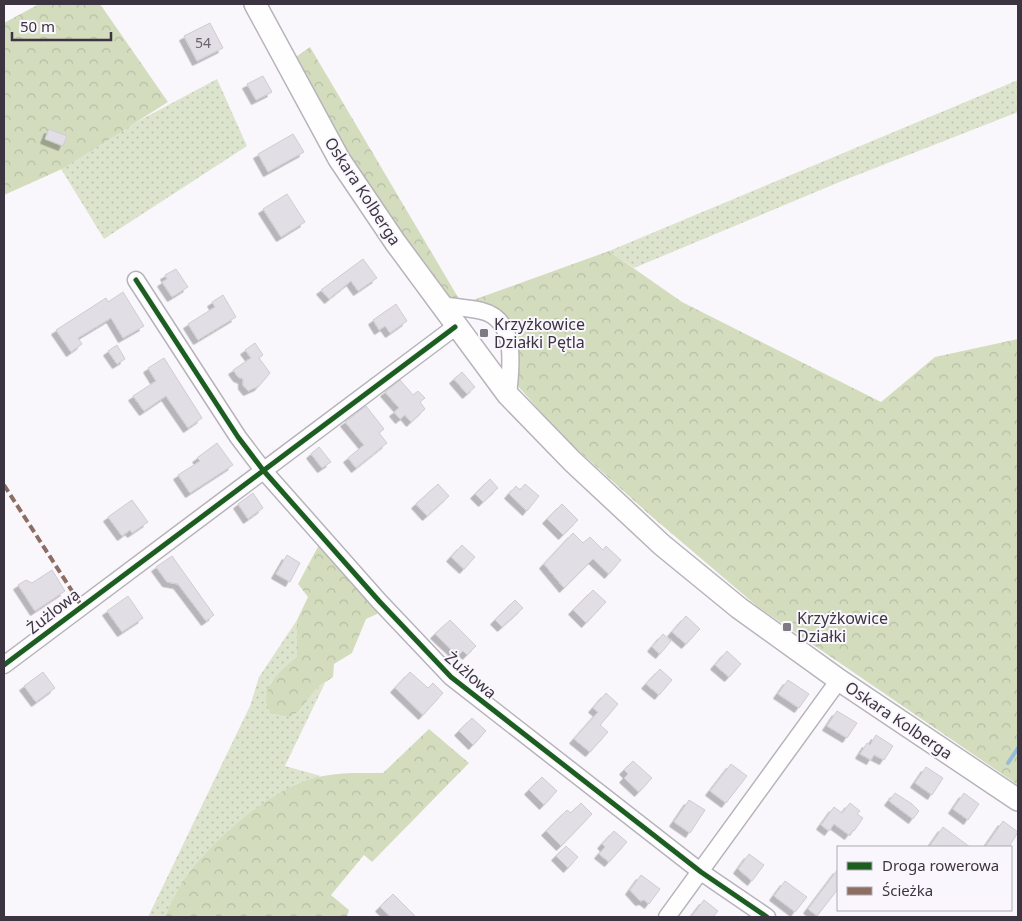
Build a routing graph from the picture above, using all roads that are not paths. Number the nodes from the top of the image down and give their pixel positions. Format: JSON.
{"nodes":[{"id":1,"x":255,"y":4,"type":"edge"},
{"id":2,"x":136,"y":280,"type":"dead end"},
{"id":3,"x":440,"y":305,"type":"junction"},
{"id":4,"x":455,"y":327,"type":"junction"},
{"id":5,"x":508,"y":395,"type":"junction"},
{"id":6,"x":263,"y":470,"type":"junction"},
{"id":7,"x":4,"y":665,"type":"edge"},
{"id":8,"x":839,"y":680,"type":"junction"},
{"id":9,"x":1018,"y":800,"type":"edge"},
{"id":10,"x":700,"y":872,"type":"junction"},
{"id":11,"x":667,"y":917,"type":"edge"},
{"id":12,"x":767,"y":917,"type":"edge"}],
"edges":[{"from":1,"to":3,"type":"main road","name":"Oskara Kolberga"},
{"from":2,"to":6,"type":"street","name":"Żużlowa"},
{"from":3,"to":4,"type":"main road","name":"Oskara Kolberga"},
{"from":3,"to":5,"type":"street"},
{"from":4,"to":5,"type":"main road","name":"Oskara Kolberga"},
{"from":4,"to":6,"type":"street","name":"Żużlowa"},
{"from":5,"to":8,"type":"main road","name":"Oskara Kolberga"},
{"from":6,"to":7,"type":"street","name":"Żużlowa"},
{"from":6,"to":10,"type":"street","name":"Żużlowa"},
{"from":8,"to":9,"type":"main road","name":"Oskara Kolberga"},
{"from":8,"to":10,"type":"street"},
{"from":10,"to":11,"type":"street"},
{"from":10,"to":12,"type":"street","name":"Żużlowa"}]}
